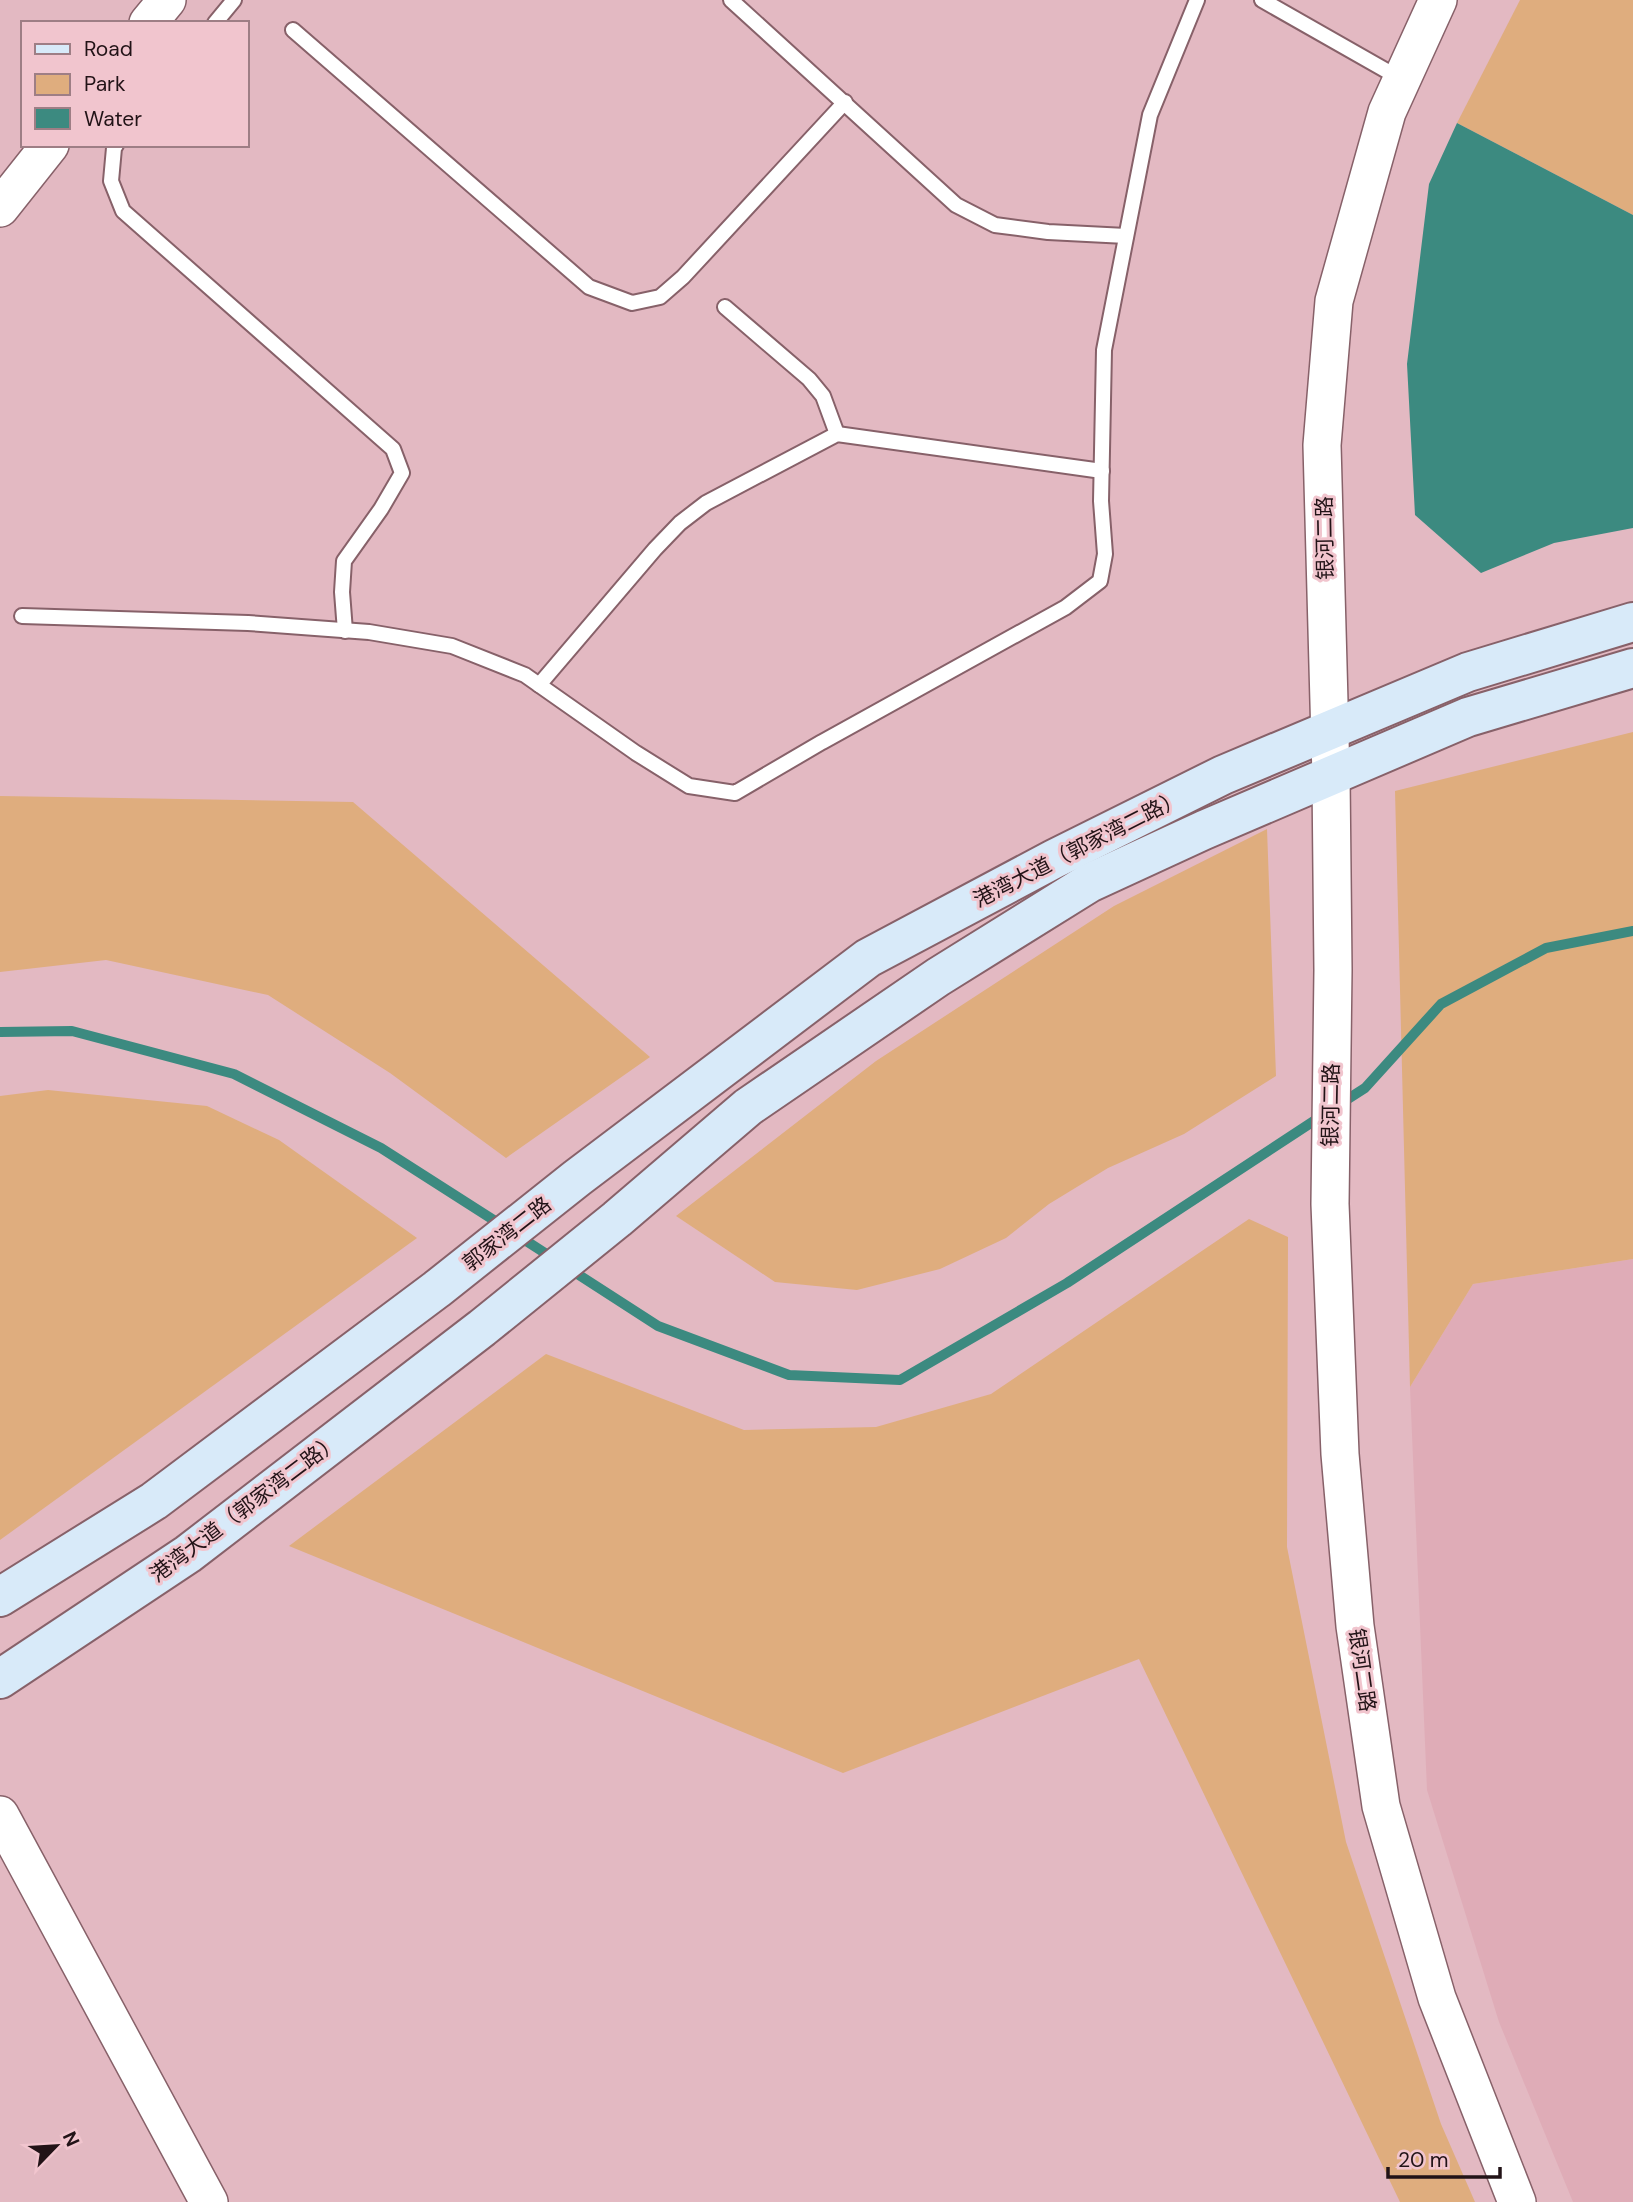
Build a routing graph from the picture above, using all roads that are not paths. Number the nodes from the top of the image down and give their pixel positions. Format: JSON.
{"nodes":[{"id":1,"x":167,"y":0,"type":"edge"},
{"id":2,"x":234,"y":0,"type":"edge"},
{"id":3,"x":731,"y":0,"type":"edge"},
{"id":4,"x":1197,"y":0,"type":"edge"},
{"id":5,"x":1262,"y":0,"type":"edge"},
{"id":6,"x":1438,"y":0,"type":"edge"},
{"id":7,"x":150,"y":21,"type":"edge"},
{"id":8,"x":217,"y":21,"type":"edge"},
{"id":9,"x":293,"y":30,"type":"dead end"},
{"id":10,"x":1402,"y":79,"type":"junction"},
{"id":11,"x":845,"y":102,"type":"junction"},
{"id":12,"x":48,"y":147,"type":"edge"},
{"id":13,"x":115,"y":147,"type":"edge"},
{"id":14,"x":0,"y":208,"type":"edge"},
{"id":15,"x":1126,"y":236,"type":"junction"},
{"id":16,"x":725,"y":307,"type":"dead end"},
{"id":17,"x":838,"y":434,"type":"junction"},
{"id":18,"x":1102,"y":471,"type":"junction"},
{"id":19,"x":22,"y":616,"type":"dead end"},
{"id":20,"x":1633,"y":622,"type":"edge"},
{"id":21,"x":345,"y":631,"type":"junction"},
{"id":22,"x":1633,"y":668,"type":"edge"},
{"id":23,"x":539,"y":685,"type":"junction"},
{"id":24,"x":1329,"y":730,"type":"junction"},
{"id":25,"x":1331,"y":776,"type":"junction"},
{"id":26,"x":577,"y":1178,"type":"joint"},
{"id":27,"x":0,"y":1597,"type":"edge"},
{"id":28,"x":0,"y":1679,"type":"edge"},
{"id":29,"x":0,"y":1815,"type":"edge"},
{"id":30,"x":209,"y":2202,"type":"edge"},
{"id":31,"x":1517,"y":2202,"type":"edge"}],
"edges":[{"from":1,"to":7,"type":"street"},
{"from":2,"to":8,"type":"lane"},
{"from":3,"to":11,"type":"lane"},
{"from":4,"to":15,"type":"lane"},
{"from":5,"to":10,"type":"lane"},
{"from":6,"to":10,"type":"street","name":"银河二路"},
{"from":9,"to":11,"type":"lane"},
{"from":10,"to":24,"type":"street","name":"银河二路"},
{"from":11,"to":15,"type":"lane"},
{"from":12,"to":14,"type":"street"},
{"from":13,"to":21,"type":"lane"},
{"from":15,"to":18,"type":"lane"},
{"from":16,"to":17,"type":"lane"},
{"from":17,"to":18,"type":"lane"},
{"from":17,"to":23,"type":"lane"},
{"from":18,"to":23,"type":"lane"},
{"from":19,"to":21,"type":"lane"},
{"from":20,"to":24,"type":"main road","name":"港湾大道（郭家湾二路）"},
{"from":21,"to":23,"type":"lane"},
{"from":22,"to":25,"type":"main road","name":"港湾大道（郭家湾二路）"},
{"from":24,"to":25,"type":"street","name":"银河二路"},
{"from":24,"to":26,"type":"main road","name":"港湾大道（郭家湾二路）"},
{"from":25,"to":28,"type":"main road","name":"港湾大道（郭家湾二路）"},
{"from":25,"to":31,"type":"street","name":"银河二路"},
{"from":26,"to":27,"type":"main road","name":"郭家湾二路"},
{"from":29,"to":30,"type":"street"}]}
